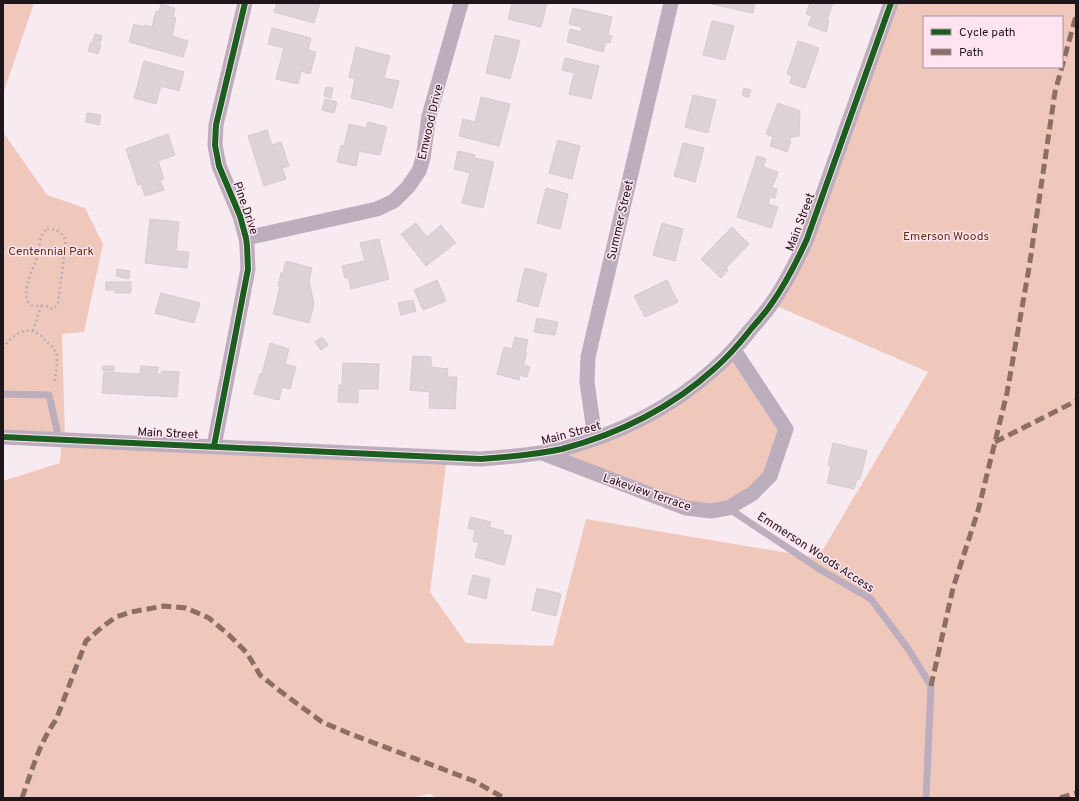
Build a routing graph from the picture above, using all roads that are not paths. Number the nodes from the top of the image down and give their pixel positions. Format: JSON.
{"nodes":[{"id":1,"x":246,"y":3,"type":"edge"},
{"id":2,"x":461,"y":3,"type":"edge"},
{"id":3,"x":671,"y":3,"type":"edge"},
{"id":4,"x":891,"y":3,"type":"edge"},
{"id":5,"x":246,"y":238,"type":"junction"},
{"id":6,"x":734,"y":350,"type":"junction"},
{"id":7,"x":3,"y":394,"type":"edge"},
{"id":8,"x":3,"y":437,"type":"edge"},
{"id":9,"x":59,"y":439,"type":"junction"},
{"id":10,"x":595,"y":439,"type":"junction"},
{"id":11,"x":214,"y":446,"type":"junction"},
{"id":12,"x":541,"y":453,"type":"junction"},
{"id":13,"x":728,"y":508,"type":"junction"},
{"id":14,"x":926,"y":798,"type":"edge"}],
"edges":[{"from":1,"to":5,"type":"street","name":"Pine Drive"},
{"from":2,"to":5,"type":"street","name":"Emwood Drive"},
{"from":3,"to":10,"type":"street","name":"Summer Street"},
{"from":4,"to":6,"type":"street","name":"Main Street"},
{"from":5,"to":11,"type":"street","name":"Pine Drive"},
{"from":6,"to":10,"type":"street","name":"Main Street"},
{"from":6,"to":13,"type":"street","name":"Lakeview Terrace"},
{"from":7,"to":9,"type":"lane"},
{"from":8,"to":9,"type":"street","name":"Main Street"},
{"from":9,"to":11,"type":"street","name":"Main Street"},
{"from":10,"to":12,"type":"street","name":"Main Street"},
{"from":11,"to":12,"type":"street","name":"Main Street"},
{"from":12,"to":13,"type":"street","name":"Lakeview Terrace"},
{"from":13,"to":14,"type":"lane","name":"Emmerson Woods Access"}]}
